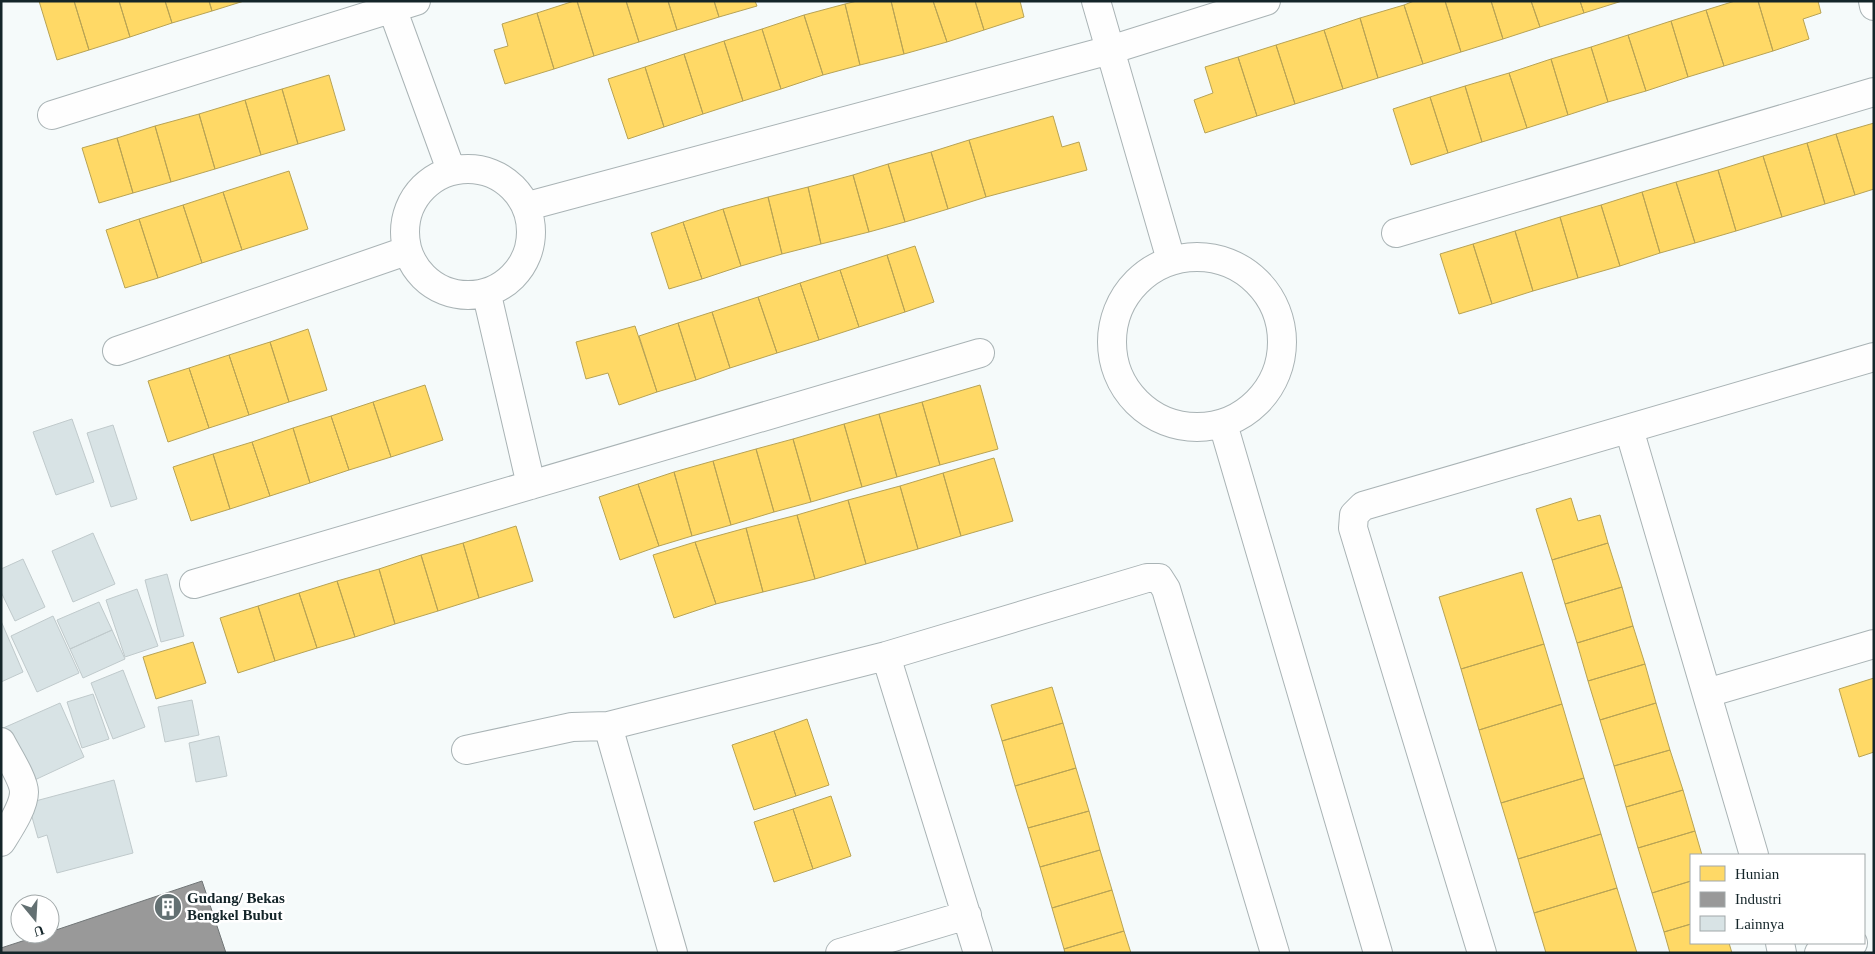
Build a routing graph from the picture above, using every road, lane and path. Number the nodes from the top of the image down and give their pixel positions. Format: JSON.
{"nodes":[{"id":1,"x":1096,"y":1,"type":"edge"},
{"id":2,"x":1266,"y":1,"type":"edge"},
{"id":3,"x":1872,"y":1,"type":"edge"},
{"id":4,"x":404,"y":5,"type":"edge"},
{"id":5,"x":1874,"y":6,"type":"edge"},
{"id":6,"x":1110,"y":50,"type":"junction"},
{"id":7,"x":1874,"y":92,"type":"edge"},
{"id":8,"x":52,"y":115,"type":"dead end"},
{"id":9,"x":451,"y":170,"type":"junction"},
{"id":10,"x":528,"y":206,"type":"junction"},
{"id":11,"x":1396,"y":232,"type":"dead end"},
{"id":12,"x":406,"y":251,"type":"junction"},
{"id":13,"x":1172,"y":260,"type":"junction"},
{"id":14,"x":487,"y":295,"type":"junction"},
{"id":15,"x":116,"y":351,"type":"dead end"},
{"id":16,"x":980,"y":353,"type":"dead end"},
{"id":17,"x":1874,"y":358,"type":"edge"},
{"id":18,"x":1223,"y":424,"type":"junction"},
{"id":19,"x":1629,"y":429,"type":"junction"},
{"id":20,"x":531,"y":485,"type":"junction"},
{"id":21,"x":194,"y":584,"type":"dead end"},
{"id":22,"x":1874,"y":644,"type":"edge"},
{"id":23,"x":886,"y":656,"type":"junction"},
{"id":24,"x":1706,"y":693,"type":"junction"},
{"id":25,"x":608,"y":726,"type":"junction"},
{"id":26,"x":1,"y":742,"type":"edge"},
{"id":27,"x":466,"y":750,"type":"dead end"},
{"id":28,"x":1,"y":842,"type":"edge"},
{"id":29,"x":1754,"y":854,"type":"edge"},
{"id":30,"x":967,"y":915,"type":"junction"},
{"id":31,"x":1850,"y":944,"type":"edge"},
{"id":32,"x":671,"y":952,"type":"edge"},
{"id":33,"x":840,"y":953,"type":"edge"},
{"id":34,"x":978,"y":953,"type":"edge"},
{"id":35,"x":1275,"y":953,"type":"edge"},
{"id":36,"x":1378,"y":953,"type":"edge"},
{"id":37,"x":1482,"y":953,"type":"edge"},
{"id":38,"x":1819,"y":953,"type":"edge"}],
"edges":[{"from":1,"to":6,"type":"street"},
{"from":2,"to":6,"type":"street"},
{"from":3,"to":5,"type":"street"},
{"from":4,"to":8,"type":"street"},
{"from":4,"to":9,"type":"street"},
{"from":6,"to":10,"type":"street"},
{"from":6,"to":13,"type":"street"},
{"from":7,"to":11,"type":"street"},
{"from":9,"to":10,"type":"street"},
{"from":9,"to":12,"type":"street"},
{"from":10,"to":14,"type":"street"},
{"from":12,"to":14,"type":"street"},
{"from":12,"to":15,"type":"street"},
{"from":13,"to":18,"type":"street"},
{"from":13,"to":18,"type":"street"},
{"from":14,"to":20,"type":"street"},
{"from":16,"to":20,"type":"street"},
{"from":17,"to":19,"type":"street"},
{"from":18,"to":36,"type":"street"},
{"from":19,"to":24,"type":"street"},
{"from":19,"to":37,"type":"street"},
{"from":20,"to":21,"type":"street"},
{"from":22,"to":24,"type":"street"},
{"from":23,"to":25,"type":"street"},
{"from":23,"to":30,"type":"street"},
{"from":23,"to":35,"type":"street"},
{"from":24,"to":29,"type":"street"},
{"from":25,"to":27,"type":"street"},
{"from":25,"to":32,"type":"street"},
{"from":26,"to":28,"type":"street"},
{"from":30,"to":33,"type":"street"},
{"from":30,"to":34,"type":"street"},
{"from":31,"to":38,"type":"street"}]}
